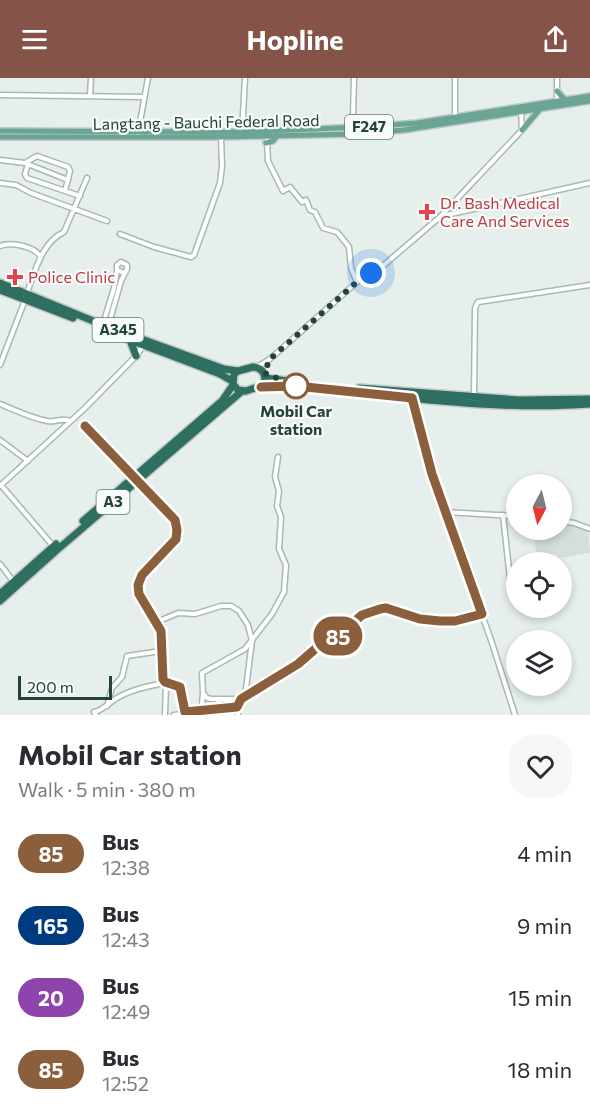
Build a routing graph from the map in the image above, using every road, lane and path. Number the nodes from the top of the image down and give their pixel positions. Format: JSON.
{"nodes":[{"id":1,"x":91,"y":78,"type":"edge"},
{"id":2,"x":148,"y":78,"type":"edge"},
{"id":3,"x":246,"y":78,"type":"edge"},
{"id":4,"x":354,"y":78,"type":"edge"},
{"id":5,"x":455,"y":78,"type":"edge"},
{"id":6,"x":557,"y":78,"type":"edge"},
{"id":7,"x":557,"y":91,"type":"junction"},
{"id":8,"x":0,"y":95,"type":"edge"},
{"id":9,"x":90,"y":96,"type":"junction"},
{"id":10,"x":590,"y":96,"type":"edge"},
{"id":11,"x":144,"y":97,"type":"junction"},
{"id":12,"x":565,"y":100,"type":"junction"},
{"id":13,"x":590,"y":101,"type":"edge"},
{"id":14,"x":558,"y":104,"type":"junction"},
{"id":15,"x":521,"y":109,"type":"junction"},
{"id":16,"x":540,"y":110,"type":"junction"},
{"id":17,"x":455,"y":116,"type":"junction"},
{"id":18,"x":353,"y":117,"type":"joint"},
{"id":19,"x":140,"y":122,"type":"junction"},
{"id":20,"x":359,"y":130,"type":"junction"},
{"id":21,"x":522,"y":130,"type":"junction"},
{"id":22,"x":0,"y":131,"type":"edge"},
{"id":23,"x":146,"y":132,"type":"junction"},
{"id":24,"x":242,"y":132,"type":"junction"},
{"id":25,"x":28,"y":134,"type":"junction"},
{"id":26,"x":270,"y":134,"type":"junction"},
{"id":27,"x":138,"y":135,"type":"junction"},
{"id":28,"x":278,"y":136,"type":"junction"},
{"id":29,"x":0,"y":137,"type":"edge"},
{"id":30,"x":221,"y":137,"type":"junction"},
{"id":31,"x":266,"y":143,"type":"junction"},
{"id":32,"x":0,"y":160,"type":"edge"},
{"id":33,"x":27,"y":164,"type":"junction"},
{"id":34,"x":87,"y":178,"type":"dead end"},
{"id":35,"x":68,"y":180,"type":"junction"},
{"id":36,"x":0,"y":183,"type":"edge"},
{"id":37,"x":590,"y":183,"type":"edge"},
{"id":38,"x":65,"y":191,"type":"junction"},
{"id":39,"x":80,"y":196,"type":"junction"},
{"id":40,"x":74,"y":209,"type":"junction"},
{"id":41,"x":441,"y":216,"type":"junction"},
{"id":42,"x":107,"y":221,"type":"dead end"},
{"id":43,"x":120,"y":234,"type":"dead end"},
{"id":44,"x":0,"y":246,"type":"edge"},
{"id":45,"x":40,"y":256,"type":"junction"},
{"id":46,"x":117,"y":270,"type":"junction"},
{"id":47,"x":124,"y":273,"type":"junction"},
{"id":48,"x":357,"y":282,"type":"junction"},
{"id":49,"x":0,"y":283,"type":"edge"},
{"id":50,"x":590,"y":285,"type":"edge"},
{"id":51,"x":117,"y":288,"type":"junction"},
{"id":52,"x":0,"y":290,"type":"edge"},
{"id":53,"x":26,"y":297,"type":"junction"},
{"id":54,"x":106,"y":326,"type":"junction"},
{"id":55,"x":130,"y":340,"type":"junction"},
{"id":56,"x":145,"y":342,"type":"junction"},
{"id":57,"x":136,"y":356,"type":"junction"},
{"id":58,"x":270,"y":359,"type":"junction"},
{"id":59,"x":0,"y":365,"type":"edge"},
{"id":60,"x":256,"y":367,"type":"junction"},
{"id":61,"x":238,"y":371,"type":"junction"},
{"id":62,"x":265,"y":375,"type":"junction"},
{"id":63,"x":233,"y":383,"type":"junction"},
{"id":64,"x":261,"y":387,"type":"junction"},
{"id":65,"x":242,"y":391,"type":"junction"},
{"id":66,"x":412,"y":398,"type":"junction"},
{"id":67,"x":590,"y":399,"type":"edge"},
{"id":68,"x":473,"y":401,"type":"junction"},
{"id":69,"x":0,"y":404,"type":"edge"},
{"id":70,"x":590,"y":404,"type":"edge"},
{"id":71,"x":70,"y":421,"type":"junction"},
{"id":72,"x":85,"y":426,"type":"dead end"},
{"id":73,"x":0,"y":440,"type":"edge"},
{"id":74,"x":278,"y":458,"type":"dead end"},
{"id":75,"x":28,"y":461,"type":"junction"},
{"id":76,"x":136,"y":480,"type":"junction"},
{"id":77,"x":0,"y":485,"type":"edge"},
{"id":78,"x":445,"y":512,"type":"junction"},
{"id":79,"x":503,"y":515,"type":"junction"},
{"id":80,"x":506,"y":515,"type":"edge"},
{"id":81,"x":572,"y":523,"type":"edge"},
{"id":82,"x":590,"y":529,"type":"edge"},
{"id":83,"x":55,"y":548,"type":"junction"},
{"id":84,"x":507,"y":552,"type":"edge"},
{"id":85,"x":0,"y":564,"type":"edge"},
{"id":86,"x":13,"y":581,"type":"junction"},
{"id":87,"x":0,"y":594,"type":"edge"},
{"id":88,"x":0,"y":601,"type":"edge"},
{"id":89,"x":482,"y":614,"type":"junction"},
{"id":90,"x":157,"y":622,"type":"junction"},
{"id":91,"x":252,"y":640,"type":"junction"},
{"id":92,"x":161,"y":651,"type":"junction"},
{"id":93,"x":165,"y":682,"type":"junction"},
{"id":94,"x":203,"y":693,"type":"junction"},
{"id":95,"x":243,"y":698,"type":"junction"},
{"id":96,"x":219,"y":699,"type":"junction"},
{"id":97,"x":107,"y":706,"type":"junction"},
{"id":98,"x":237,"y":707,"type":"junction"},
{"id":99,"x":216,"y":709,"type":"junction"},
{"id":100,"x":200,"y":713,"type":"edge"},
{"id":101,"x":185,"y":714,"type":"edge"},
{"id":102,"x":96,"y":715,"type":"edge"},
{"id":103,"x":165,"y":715,"type":"edge"},
{"id":104,"x":174,"y":715,"type":"edge"},
{"id":105,"x":217,"y":715,"type":"edge"},
{"id":106,"x":237,"y":715,"type":"edge"},
{"id":107,"x":515,"y":715,"type":"edge"}],
"edges":[{"from":1,"to":9,"type":"street"},
{"from":2,"to":11,"type":"street"},
{"from":3,"to":24,"type":"street"},
{"from":4,"to":18,"type":"street"},
{"from":5,"to":17,"type":"street"},
{"from":6,"to":7,"type":"street"},
{"from":7,"to":12,"type":"main road"},
{"from":7,"to":14,"type":"street"},
{"from":8,"to":9,"type":"street"},
{"from":9,"to":11,"type":"street"},
{"from":10,"to":12,"type":"main road","name":"Langtang - Bauchi Federal Road","number":"F247"},
{"from":11,"to":19,"type":"street"},
{"from":12,"to":14,"type":"main road","name":"Langtang - Bauchi Federal Road","number":"F247"},
{"from":13,"to":14,"type":"main road","name":"Langtang - Bauchi Federal Road","number":"F247"},
{"from":14,"to":15,"type":"main road","name":"Langtang - Bauchi Federal Road","number":"F247"},
{"from":14,"to":16,"type":"main road","name":"Langtang - Bauchi Federal Road","number":"F247"},
{"from":15,"to":16,"type":"main road","name":"Langtang - Bauchi Federal Road","number":"F247"},
{"from":15,"to":17,"type":"main road","name":"Langtang - Bauchi Federal Road","number":"F247"},
{"from":15,"to":20,"type":"main road","name":"Langtang - Bauchi Federal Road","number":"F247"},
{"from":15,"to":21,"type":"street"},
{"from":16,"to":21,"type":"main road"},
{"from":17,"to":20,"type":"main road","name":"Langtang - Bauchi Federal Road","number":"F247"},
{"from":18,"to":20,"type":"main road"},
{"from":19,"to":23,"type":"main road"},
{"from":19,"to":27,"type":"street"},
{"from":20,"to":26,"type":"main road","name":"Langtang - Bauchi Federal Road","number":"F247"},
{"from":20,"to":28,"type":"main road","name":"Langtang - Bauchi Federal Road","number":"F247"},
{"from":21,"to":41,"type":"street"},
{"from":22,"to":25,"type":"main road","name":"Langtang - Bauchi Federal Road","number":"F247"},
{"from":23,"to":24,"type":"main road","name":"Langtang - Bauchi Federal Road","number":"F247"},
{"from":23,"to":27,"type":"main road","name":"Langtang - Bauchi Federal Road","number":"F247"},
{"from":24,"to":26,"type":"main road","name":"Langtang - Bauchi Federal Road","number":"F247"},
{"from":25,"to":27,"type":"main road","name":"Langtang - Bauchi Federal Road","number":"F247"},
{"from":25,"to":29,"type":"main road","name":"Langtang - Bauchi Federal Road","number":"F247"},
{"from":26,"to":28,"type":"main road","name":"Langtang - Bauchi Federal Road","number":"F247"},
{"from":26,"to":30,"type":"main road","name":"Langtang - Bauchi Federal Road","number":"F247"},
{"from":26,"to":31,"type":"street"},
{"from":27,"to":30,"type":"main road","name":"Langtang - Bauchi Federal Road","number":"F247"},
{"from":28,"to":31,"type":"main road"},
{"from":30,"to":43,"type":"street"},
{"from":31,"to":48,"type":"street"},
{"from":32,"to":33,"type":"street"},
{"from":33,"to":35,"type":"street"},
{"from":33,"to":35,"type":"street"},
{"from":33,"to":38,"type":"street"},
{"from":34,"to":39,"type":"street"},
{"from":35,"to":38,"type":"street"},
{"from":36,"to":40,"type":"street"},
{"from":37,"to":41,"type":"street"},
{"from":38,"to":39,"type":"street"},
{"from":39,"to":40,"type":"street"},
{"from":40,"to":42,"type":"street"},
{"from":40,"to":45,"type":"street"},
{"from":41,"to":48,"type":"street"},
{"from":44,"to":45,"type":"street"},
{"from":45,"to":53,"type":"street"},
{"from":46,"to":47,"type":"street"},
{"from":46,"to":47,"type":"street"},
{"from":46,"to":51,"type":"street"},
{"from":47,"to":51,"type":"street"},
{"from":48,"to":58,"type":"street"},
{"from":49,"to":53,"type":"highway","number":"A345"},
{"from":50,"to":68,"type":"street"},
{"from":51,"to":54,"type":"street"},
{"from":52,"to":53,"type":"highway","number":"A345"},
{"from":53,"to":54,"type":"highway","number":"A345"},
{"from":53,"to":55,"type":"highway","number":"A345"},
{"from":53,"to":59,"type":"street"},
{"from":54,"to":56,"type":"highway","number":"A345"},
{"from":55,"to":56,"type":"highway","number":"A345"},
{"from":55,"to":57,"type":"highway"},
{"from":56,"to":57,"type":"street"},
{"from":56,"to":61,"type":"highway","number":"A345"},
{"from":56,"to":63,"type":"highway","number":"A345"},
{"from":57,"to":71,"type":"street"},
{"from":58,"to":60,"type":"street"},
{"from":58,"to":62,"type":"street"},
{"from":60,"to":61,"type":"highway"},
{"from":60,"to":62,"type":"highway"},
{"from":61,"to":63,"type":"highway","number":"A3"},
{"from":62,"to":64,"type":"highway"},
{"from":62,"to":68,"type":"highway","number":"A3"},
{"from":63,"to":65,"type":"highway"},
{"from":63,"to":76,"type":"highway","number":"A3"},
{"from":64,"to":65,"type":"highway","number":"A3"},
{"from":64,"to":66,"type":"highway","number":"A3"},
{"from":65,"to":76,"type":"highway","number":"A3"},
{"from":66,"to":68,"type":"highway","number":"A3"},
{"from":66,"to":78,"type":"street"},
{"from":67,"to":68,"type":"highway","number":"A3"},
{"from":68,"to":70,"type":"highway","number":"A3"},
{"from":69,"to":71,"type":"street"},
{"from":71,"to":75,"type":"street"},
{"from":72,"to":76,"type":"street"},
{"from":73,"to":75,"type":"street"},
{"from":74,"to":91,"type":"street"},
{"from":75,"to":77,"type":"street"},
{"from":76,"to":83,"type":"highway","number":"A3"},
{"from":76,"to":90,"type":"street"},
{"from":77,"to":83,"type":"street"},
{"from":78,"to":79,"type":"street"},
{"from":78,"to":89,"type":"street"},
{"from":79,"to":80,"type":"street"},
{"from":79,"to":84,"type":"street"},
{"from":81,"to":82,"type":"street"},
{"from":83,"to":86,"type":"highway","number":"A3"},
{"from":83,"to":88,"type":"highway","number":"A3"},
{"from":85,"to":86,"type":"street"},
{"from":86,"to":87,"type":"highway","number":"A3"},
{"from":89,"to":95,"type":"street"},
{"from":89,"to":107,"type":"street"},
{"from":90,"to":91,"type":"street"},
{"from":90,"to":92,"type":"street"},
{"from":91,"to":94,"type":"street"},
{"from":91,"to":95,"type":"street"},
{"from":92,"to":93,"type":"street"},
{"from":92,"to":97,"type":"street"},
{"from":93,"to":97,"type":"street"},
{"from":93,"to":101,"type":"street"},
{"from":93,"to":103,"type":"street"},
{"from":94,"to":96,"type":"street"},
{"from":94,"to":100,"type":"street"},
{"from":95,"to":96,"type":"street"},
{"from":95,"to":98,"type":"street"},
{"from":96,"to":99,"type":"street"},
{"from":97,"to":102,"type":"street"},
{"from":98,"to":99,"type":"street"},
{"from":98,"to":106,"type":"street"},
{"from":99,"to":100,"type":"street"},
{"from":99,"to":105,"type":"street"},
{"from":100,"to":101,"type":"street"},
{"from":101,"to":104,"type":"street"}]}
